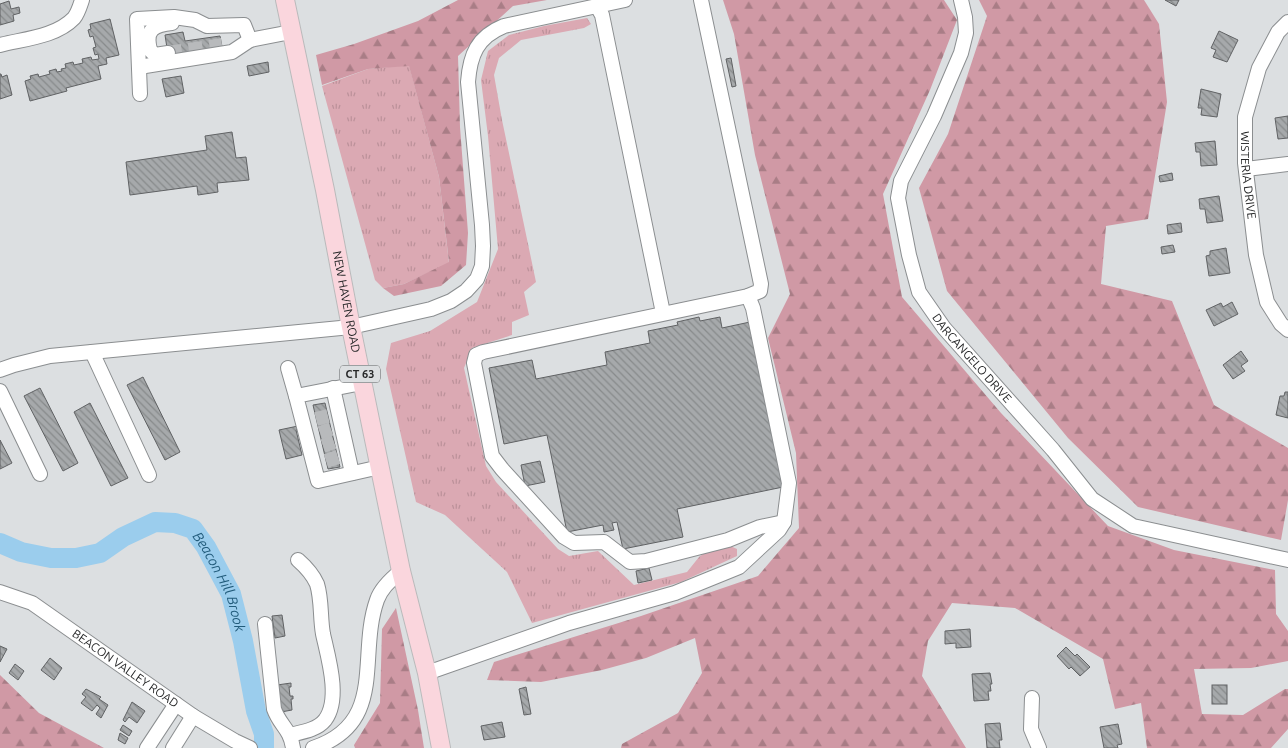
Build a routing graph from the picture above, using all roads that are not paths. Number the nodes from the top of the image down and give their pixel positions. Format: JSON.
{"nodes":[{"id":1,"x":82,"y":0,"type":"edge"},
{"id":2,"x":284,"y":0,"type":"edge"},
{"id":3,"x":625,"y":0,"type":"edge"},
{"id":4,"x":701,"y":0,"type":"edge"},
{"id":5,"x":960,"y":0,"type":"edge"},
{"id":6,"x":597,"y":6,"type":"junction"},
{"id":7,"x":195,"y":20,"type":"junction"},
{"id":8,"x":1288,"y":22,"type":"edge"},
{"id":9,"x":291,"y":32,"type":"junction"},
{"id":10,"x":250,"y":40,"type":"junction"},
{"id":11,"x":0,"y":45,"type":"edge"},
{"id":12,"x":222,"y":46,"type":"tunnel mouth"},
{"id":13,"x":168,"y":53,"type":"tunnel mouth"},
{"id":14,"x":139,"y":67,"type":"junction"},
{"id":15,"x":140,"y":94,"type":"dead end"},
{"id":16,"x":1288,"y":164,"type":"edge"},
{"id":17,"x":1246,"y":169,"type":"junction"},
{"id":18,"x":748,"y":296,"type":"junction"},
{"id":19,"x":663,"y":313,"type":"junction"},
{"id":20,"x":350,"y":327,"type":"junction"},
{"id":21,"x":1288,"y":330,"type":"edge"},
{"id":22,"x":92,"y":352,"type":"junction"},
{"id":23,"x":288,"y":368,"type":"dead end"},
{"id":24,"x":0,"y":370,"type":"edge"},
{"id":25,"x":362,"y":383,"type":"junction"},
{"id":26,"x":333,"y":388,"type":"junction"},
{"id":27,"x":0,"y":391,"type":"edge"},
{"id":28,"x":296,"y":396,"type":"junction"},
{"id":29,"x":325,"y":431,"type":"junction"},
{"id":30,"x":331,"y":459,"type":"junction"},
{"id":31,"x":380,"y":467,"type":"junction"},
{"id":32,"x":352,"y":473,"type":"junction"},
{"id":33,"x":40,"y":474,"type":"dead end"},
{"id":34,"x":149,"y":475,"type":"dead end"},
{"id":35,"x":784,"y":522,"type":"junction"},
{"id":36,"x":298,"y":560,"type":"dead end"},
{"id":37,"x":1288,"y":560,"type":"edge"},
{"id":38,"x":401,"y":571,"type":"junction"},
{"id":39,"x":0,"y":592,"type":"edge"},
{"id":40,"x":265,"y":624,"type":"dead end"},
{"id":41,"x":427,"y":673,"type":"junction"},
{"id":42,"x":1032,"y":698,"type":"dead end"},
{"id":43,"x":176,"y":704,"type":"junction"},
{"id":44,"x":193,"y":716,"type":"junction"},
{"id":45,"x":291,"y":741,"type":"edge"},
{"id":46,"x":146,"y":748,"type":"edge"},
{"id":47,"x":174,"y":748,"type":"edge"},
{"id":48,"x":249,"y":748,"type":"edge"},
{"id":49,"x":313,"y":748,"type":"edge"},
{"id":50,"x":440,"y":748,"type":"edge"},
{"id":51,"x":1039,"y":748,"type":"edge"}],
"edges":[{"from":1,"to":11,"type":"street"},
{"from":2,"to":9,"type":"main road","name":"NEW HAVEN ROAD","number":"CT 63"},
{"from":3,"to":6,"type":"street"},
{"from":4,"to":18,"type":"street"},
{"from":5,"to":37,"type":"street","name":"DARCANGELO DRIVE"},
{"from":6,"to":19,"type":"street"},
{"from":6,"to":20,"type":"street"},
{"from":7,"to":10,"type":"street"},
{"from":7,"to":13,"type":"street"},
{"from":7,"to":14,"type":"street"},
{"from":8,"to":17,"type":"street","name":"WISTERIA DRIVE"},
{"from":9,"to":10,"type":"street"},
{"from":9,"to":20,"type":"main road","name":"NEW HAVEN ROAD","number":"CT 63"},
{"from":10,"to":12,"type":"street"},
{"from":10,"to":14,"type":"street"},
{"from":14,"to":15,"type":"street"},
{"from":16,"to":17,"type":"street"},
{"from":17,"to":21,"type":"street","name":"WISTERIA DRIVE"},
{"from":18,"to":19,"type":"street"},
{"from":18,"to":35,"type":"street"},
{"from":19,"to":35,"type":"street"},
{"from":20,"to":22,"type":"street"},
{"from":20,"to":25,"type":"main road","name":"NEW HAVEN ROAD","number":"CT 63"},
{"from":22,"to":24,"type":"street"},
{"from":22,"to":34,"type":"street"},
{"from":23,"to":28,"type":"street"},
{"from":25,"to":26,"type":"street"},
{"from":25,"to":31,"type":"main road","name":"NEW HAVEN ROAD","number":"CT 63"},
{"from":26,"to":28,"type":"street"},
{"from":26,"to":29,"type":"street"},
{"from":27,"to":33,"type":"street"},
{"from":28,"to":29,"type":"street"},
{"from":29,"to":30,"type":"street"},
{"from":29,"to":30,"type":"street"},
{"from":30,"to":32,"type":"street"},
{"from":30,"to":32,"type":"street"},
{"from":31,"to":32,"type":"street"},
{"from":31,"to":38,"type":"main road","name":"NEW HAVEN ROAD","number":"CT 63"},
{"from":35,"to":41,"type":"street"},
{"from":36,"to":45,"type":"street"},
{"from":38,"to":41,"type":"main road","name":"NEW HAVEN ROAD","number":"CT 63"},
{"from":38,"to":49,"type":"street"},
{"from":39,"to":43,"type":"street","name":"BEACON VALLEY ROAD"},
{"from":40,"to":45,"type":"street"},
{"from":41,"to":50,"type":"main road","name":"NEW HAVEN ROAD","number":"CT 63"},
{"from":42,"to":51,"type":"street"},
{"from":43,"to":44,"type":"street","name":"BEACON VALLEY ROAD"},
{"from":43,"to":46,"type":"street"},
{"from":44,"to":47,"type":"street"},
{"from":44,"to":48,"type":"street","name":"BEACON VALLEY ROAD"}]}
